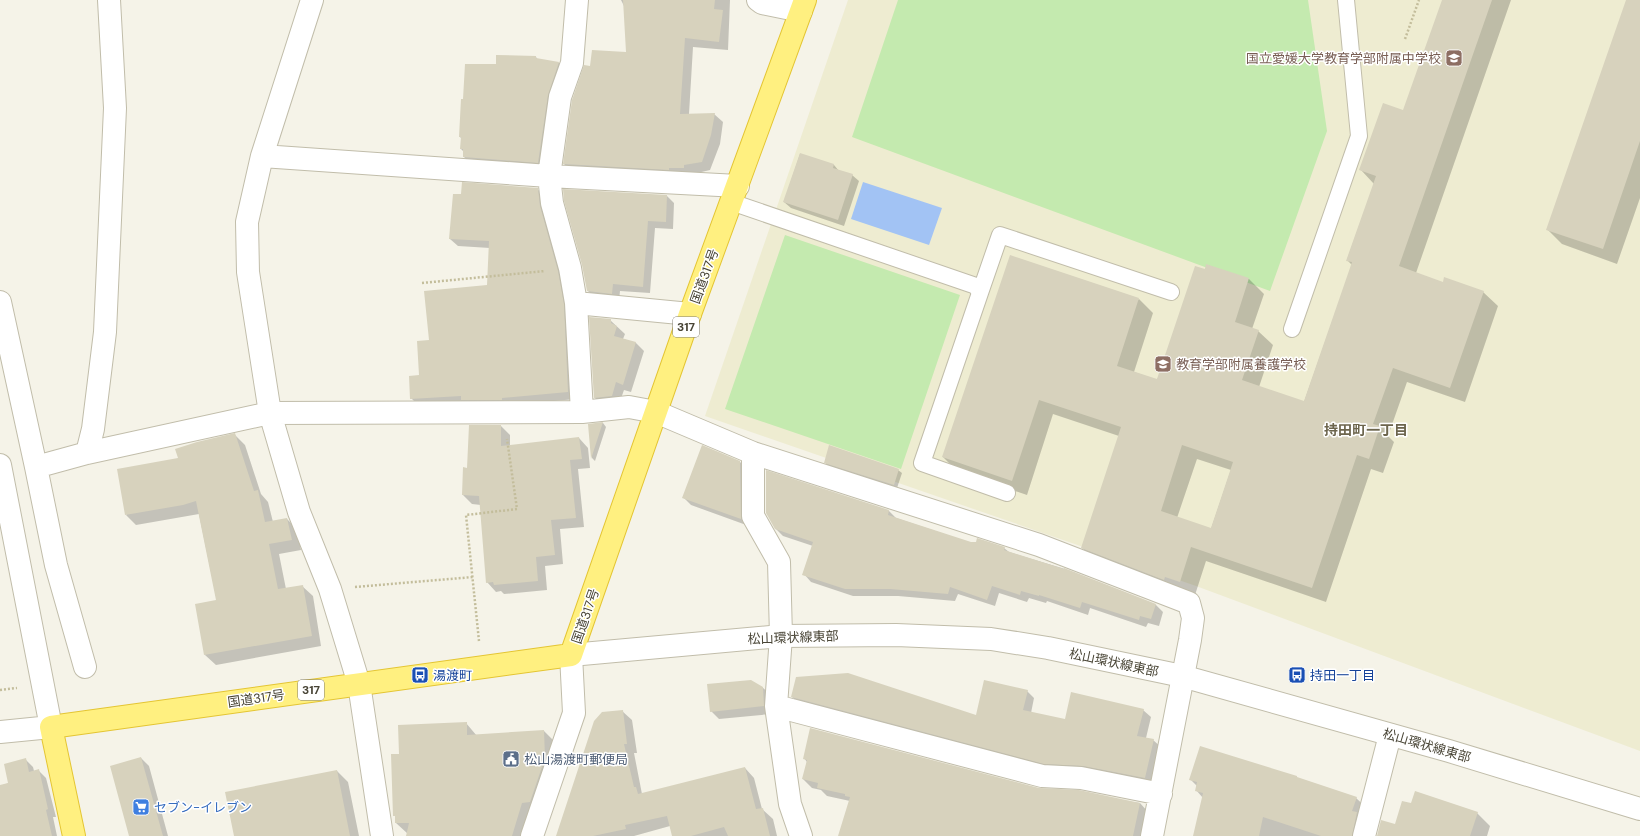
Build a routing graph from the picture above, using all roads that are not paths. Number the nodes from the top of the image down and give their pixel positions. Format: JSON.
{"nodes":[{"id":1,"x":109,"y":0,"type":"edge"},
{"id":2,"x":312,"y":0,"type":"edge"},
{"id":3,"x":577,"y":0,"type":"edge"},
{"id":4,"x":758,"y":0,"type":"edge"},
{"id":5,"x":1346,"y":0,"type":"edge"},
{"id":6,"x":803,"y":6,"type":"edge"},
{"id":7,"x":262,"y":156,"type":"junction"},
{"id":8,"x":549,"y":176,"type":"junction"},
{"id":9,"x":734,"y":194,"type":"junction"},
{"id":10,"x":1171,"y":292,"type":"dead end"},
{"id":11,"x":980,"y":293,"type":"junction"},
{"id":12,"x":0,"y":302,"type":"edge"},
{"id":13,"x":576,"y":303,"type":"junction"},
{"id":14,"x":690,"y":314,"type":"junction"},
{"id":15,"x":1292,"y":329,"type":"dead end"},
{"id":16,"x":582,"y":412,"type":"junction"},
{"id":17,"x":656,"y":412,"type":"junction"},
{"id":18,"x":270,"y":413,"type":"junction"},
{"id":19,"x":87,"y":453,"type":"junction"},
{"id":20,"x":753,"y":453,"type":"junction"},
{"id":21,"x":0,"y":465,"type":"edge"},
{"id":22,"x":36,"y":467,"type":"junction"},
{"id":23,"x":1007,"y":493,"type":"dead end"},
{"id":24,"x":781,"y":636,"type":"junction"},
{"id":25,"x":571,"y":655,"type":"junction"},
{"id":26,"x":85,"y":667,"type":"dead end"},
{"id":27,"x":1182,"y":676,"type":"junction"},
{"id":28,"x":359,"y":684,"type":"junction"},
{"id":29,"x":776,"y":706,"type":"junction"},
{"id":30,"x":52,"y":727,"type":"junction"},
{"id":31,"x":0,"y":732,"type":"edge"},
{"id":32,"x":1390,"y":735,"type":"junction"},
{"id":33,"x":1161,"y":794,"type":"junction"},
{"id":34,"x":1640,"y":809,"type":"edge"},
{"id":35,"x":74,"y":836,"type":"edge"},
{"id":36,"x":382,"y":836,"type":"edge"},
{"id":37,"x":532,"y":836,"type":"edge"},
{"id":38,"x":801,"y":836,"type":"edge"},
{"id":39,"x":1152,"y":836,"type":"edge"},
{"id":40,"x":1364,"y":836,"type":"edge"}],
"edges":[{"from":1,"to":19,"type":"street"},
{"from":2,"to":7,"type":"street"},
{"from":3,"to":8,"type":"street"},
{"from":4,"to":6,"type":"street"},
{"from":5,"to":15,"type":"lane"},
{"from":6,"to":9,"type":"highway","name":"国道317号","number":"317"},
{"from":7,"to":8,"type":"street"},
{"from":7,"to":18,"type":"street"},
{"from":8,"to":9,"type":"street"},
{"from":8,"to":13,"type":"street"},
{"from":9,"to":11,"type":"lane"},
{"from":9,"to":14,"type":"highway","name":"国道317号","number":"317"},
{"from":10,"to":11,"type":"lane"},
{"from":11,"to":23,"type":"lane"},
{"from":12,"to":22,"type":"street"},
{"from":13,"to":14,"type":"street"},
{"from":13,"to":16,"type":"street"},
{"from":14,"to":17,"type":"highway","name":"国道317号","number":"317"},
{"from":16,"to":17,"type":"street"},
{"from":16,"to":18,"type":"street"},
{"from":17,"to":20,"type":"street"},
{"from":17,"to":25,"type":"highway","name":"国道317号","number":"317"},
{"from":18,"to":19,"type":"street"},
{"from":18,"to":28,"type":"street"},
{"from":19,"to":22,"type":"street"},
{"from":20,"to":24,"type":"street"},
{"from":20,"to":27,"type":"street"},
{"from":21,"to":30,"type":"street"},
{"from":22,"to":26,"type":"street"},
{"from":24,"to":25,"type":"street","name":"松山環状線東部"},
{"from":24,"to":27,"type":"street","name":"松山環状線東部"},
{"from":24,"to":29,"type":"street"},
{"from":25,"to":28,"type":"highway","name":"国道317号","number":"317"},
{"from":25,"to":37,"type":"street"},
{"from":27,"to":32,"type":"street","name":"松山環状線東部"},
{"from":27,"to":33,"type":"street"},
{"from":28,"to":30,"type":"highway","name":"国道317号","number":"317"},
{"from":28,"to":36,"type":"street"},
{"from":29,"to":33,"type":"street"},
{"from":29,"to":38,"type":"street"},
{"from":30,"to":31,"type":"street"},
{"from":30,"to":35,"type":"highway"},
{"from":32,"to":34,"type":"street","name":"松山環状線東部"},
{"from":32,"to":40,"type":"street"},
{"from":33,"to":39,"type":"street"}]}
